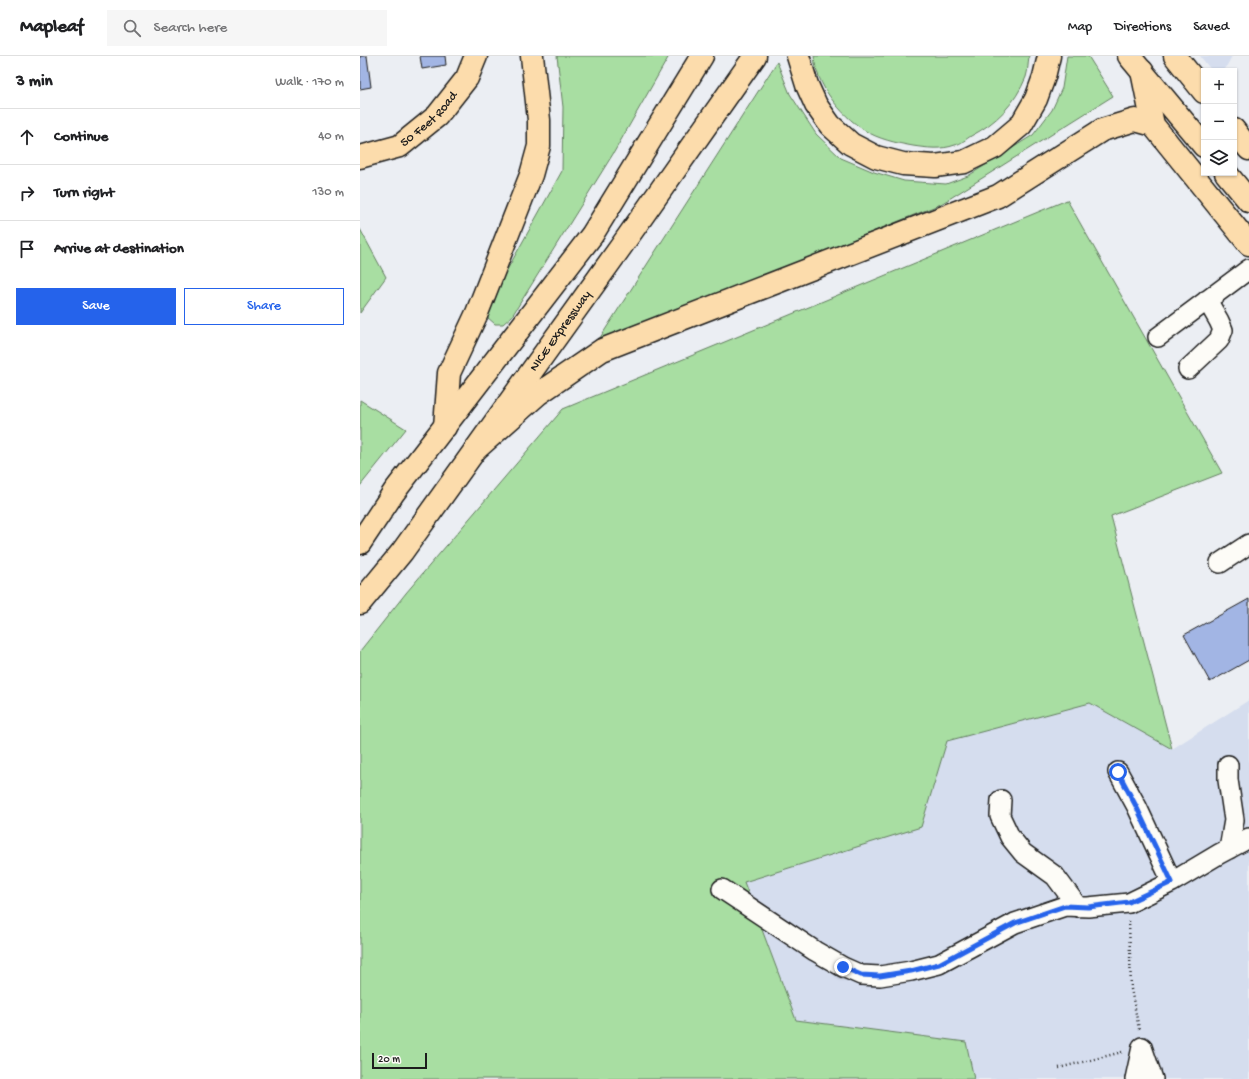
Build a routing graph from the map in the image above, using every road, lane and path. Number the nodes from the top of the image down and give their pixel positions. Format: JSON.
{"nodes":[{"id":1,"x":476,"y":56,"type":"edge"},
{"id":2,"x":532,"y":56,"type":"edge"},
{"id":3,"x":702,"y":56,"type":"edge"},
{"id":4,"x":755,"y":56,"type":"edge"},
{"id":5,"x":798,"y":56,"type":"edge"},
{"id":6,"x":1049,"y":56,"type":"edge"},
{"id":7,"x":1175,"y":56,"type":"edge"},
{"id":8,"x":1135,"y":64,"type":"edge"},
{"id":9,"x":1201,"y":88,"type":"edge"},
{"id":10,"x":1152,"y":125,"type":"junction"},
{"id":11,"x":1237,"y":134,"type":"edge"},
{"id":12,"x":1201,"y":142,"type":"edge"},
{"id":13,"x":1249,"y":149,"type":"edge"},
{"id":14,"x":360,"y":157,"type":"edge"},
{"id":15,"x":1228,"y":176,"type":"edge"},
{"id":16,"x":1249,"y":201,"type":"edge"},
{"id":17,"x":1249,"y":244,"type":"edge"},
{"id":18,"x":1249,"y":269,"type":"edge"},
{"id":19,"x":1207,"y":300,"type":"junction"},
{"id":20,"x":1158,"y":337,"type":"dead end"},
{"id":21,"x":1188,"y":369,"type":"dead end"},
{"id":22,"x":445,"y":427,"type":"junction"},
{"id":23,"x":475,"y":450,"type":"junction"},
{"id":24,"x":360,"y":543,"type":"edge"},
{"id":25,"x":1249,"y":544,"type":"edge"},
{"id":26,"x":1220,"y":563,"type":"dead end"},
{"id":27,"x":360,"y":603,"type":"edge"},
{"id":28,"x":1228,"y":765,"type":"dead end"},
{"id":29,"x":1118,"y":772,"type":"dead end"},
{"id":30,"x":1001,"y":800,"type":"dead end"},
{"id":31,"x":1249,"y":838,"type":"edge"},
{"id":32,"x":1229,"y":849,"type":"junction"},
{"id":33,"x":1172,"y":882,"type":"junction"},
{"id":34,"x":722,"y":889,"type":"dead end"},
{"id":35,"x":1129,"y":902,"type":"junction"},
{"id":36,"x":1078,"y":906,"type":"junction"},
{"id":37,"x":1142,"y":1047,"type":"junction"},
{"id":38,"x":1059,"y":1068,"type":"dead end"},
{"id":39,"x":1135,"y":1079,"type":"edge"},
{"id":40,"x":1153,"y":1079,"type":"edge"}],
"edges":[{"from":1,"to":14,"type":"main road","name":"50 Feet Road"},
{"from":2,"to":22,"type":"main road"},
{"from":3,"to":22,"type":"main road"},
{"from":4,"to":23,"type":"main road","name":"NICE Expressway"},
{"from":5,"to":6,"type":"main road"},
{"from":7,"to":9,"type":"main road"},
{"from":8,"to":10,"type":"main road"},
{"from":8,"to":12,"type":"main road"},
{"from":10,"to":17,"type":"main road"},
{"from":10,"to":23,"type":"main road"},
{"from":11,"to":13,"type":"main road"},
{"from":15,"to":16,"type":"main road"},
{"from":18,"to":19,"type":"street"},
{"from":19,"to":20,"type":"street"},
{"from":19,"to":21,"type":"street"},
{"from":22,"to":24,"type":"main road"},
{"from":23,"to":27,"type":"main road","name":"NICE Expressway"},
{"from":25,"to":26,"type":"street"},
{"from":28,"to":32,"type":"street"},
{"from":29,"to":33,"type":"street"},
{"from":30,"to":36,"type":"street"},
{"from":31,"to":32,"type":"street"},
{"from":32,"to":33,"type":"street"},
{"from":33,"to":35,"type":"street"},
{"from":34,"to":36,"type":"street"},
{"from":35,"to":36,"type":"street"},
{"from":35,"to":37,"type":"path"},
{"from":37,"to":38,"type":"path"},
{"from":37,"to":39,"type":"street"},
{"from":37,"to":40,"type":"street"}]}
